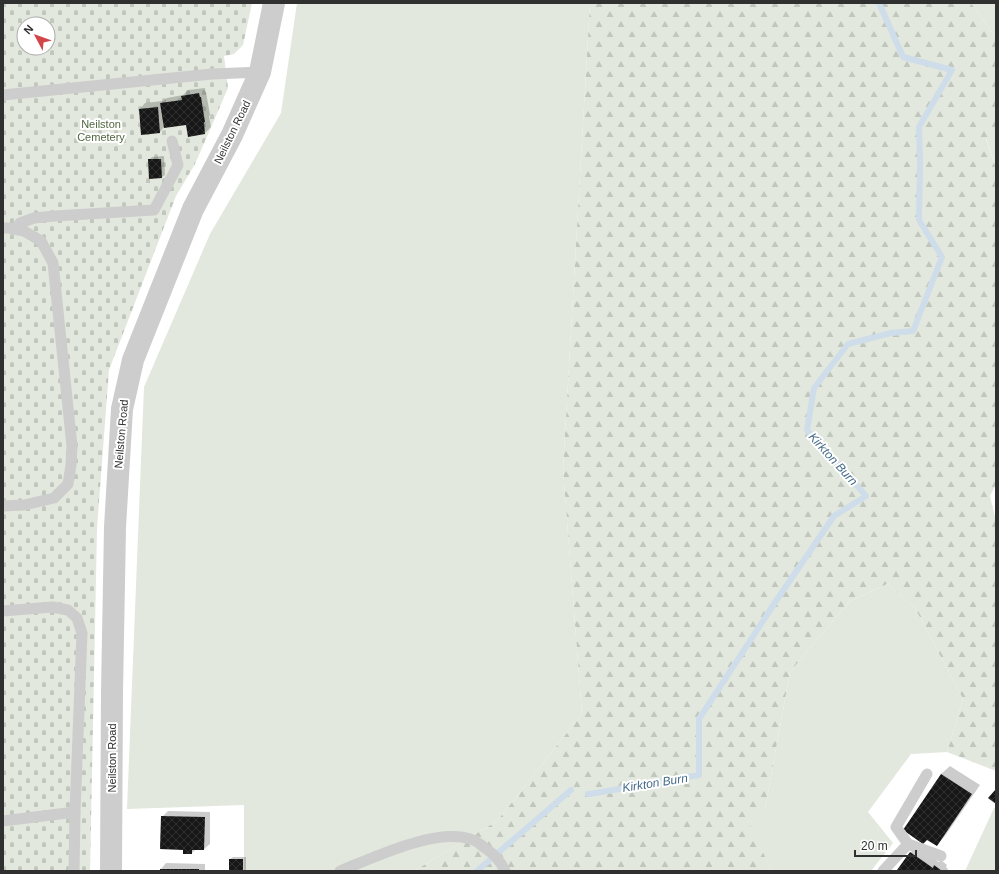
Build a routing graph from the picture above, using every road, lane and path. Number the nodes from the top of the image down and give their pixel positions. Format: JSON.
{"nodes":[{"id":1,"x":274,"y":3,"type":"edge"},
{"id":2,"x":260,"y":72,"type":"junction"},
{"id":3,"x":3,"y":95,"type":"edge"},
{"id":4,"x":172,"y":141,"type":"dead end"},
{"id":5,"x":3,"y":228,"type":"edge"},
{"id":6,"x":17,"y":229,"type":"junction"},
{"id":7,"x":3,"y":506,"type":"edge"},
{"id":8,"x":3,"y":611,"type":"edge"},
{"id":9,"x":927,"y":774,"type":"dead end"},
{"id":10,"x":75,"y":812,"type":"junction"},
{"id":11,"x":3,"y":821,"type":"edge"},
{"id":12,"x":908,"y":844,"type":"junction"},
{"id":13,"x":941,"y":856,"type":"dead end"},
{"id":14,"x":504,"y":867,"type":"edge"},
{"id":15,"x":74,"y":871,"type":"edge"},
{"id":16,"x":111,"y":871,"type":"edge"},
{"id":17,"x":340,"y":871,"type":"edge"},
{"id":18,"x":882,"y":871,"type":"edge"}],
"edges":[{"from":1,"to":2,"type":"street","name":"Neilston Road"},
{"from":2,"to":3,"type":"lane"},
{"from":2,"to":16,"type":"street","name":"Neilston Road"},
{"from":4,"to":6,"type":"lane"},
{"from":5,"to":6,"type":"lane"},
{"from":6,"to":7,"type":"lane"},
{"from":8,"to":10,"type":"lane"},
{"from":9,"to":12,"type":"lane"},
{"from":10,"to":11,"type":"lane"},
{"from":10,"to":15,"type":"lane"},
{"from":12,"to":13,"type":"lane"},
{"from":12,"to":18,"type":"lane"},
{"from":14,"to":17,"type":"lane"}]}
